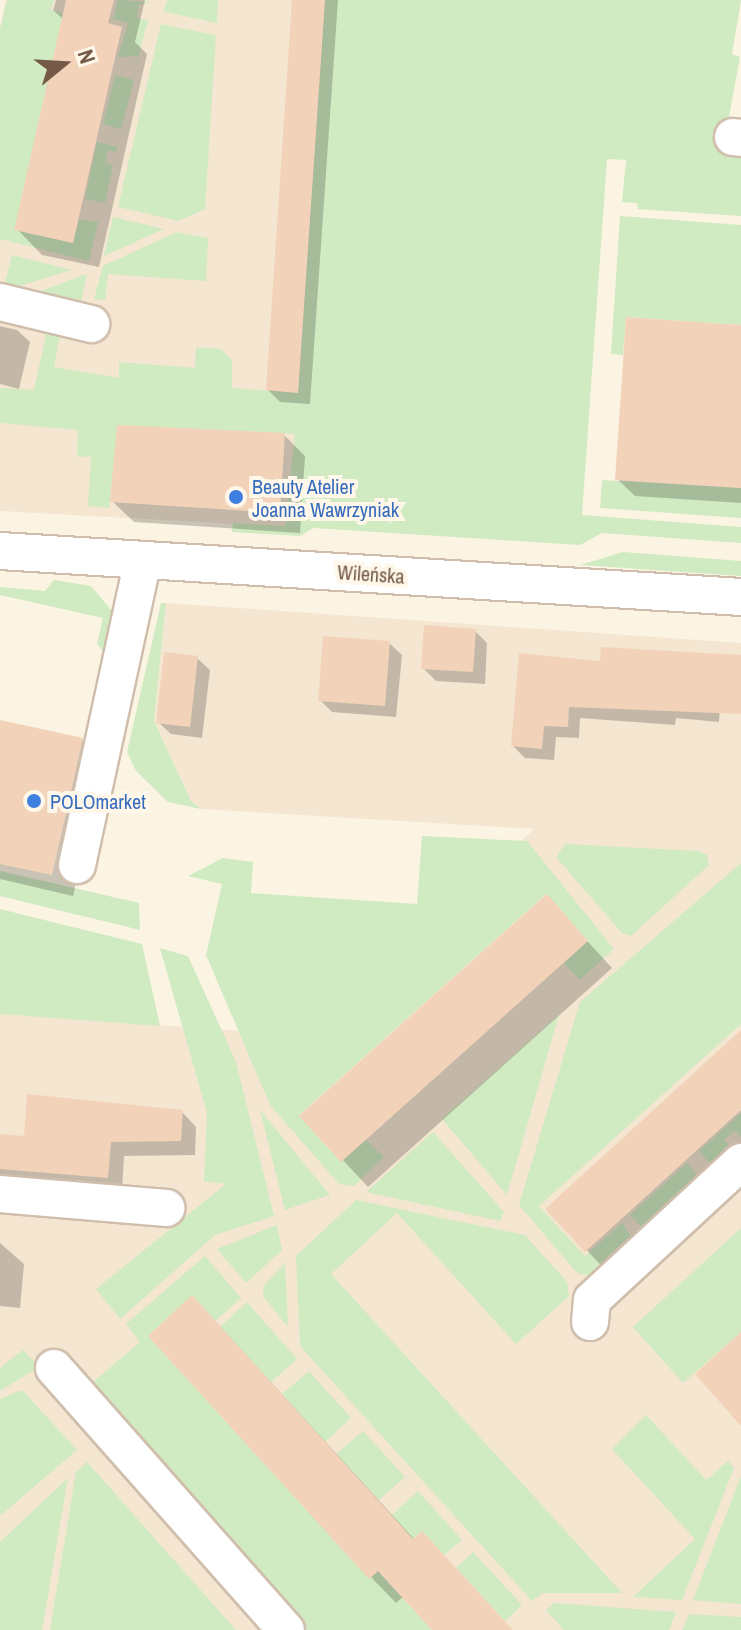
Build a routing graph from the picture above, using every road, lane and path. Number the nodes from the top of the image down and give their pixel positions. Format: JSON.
{"nodes":[{"id":1,"x":0,"y":302,"type":"edge"},
{"id":2,"x":91,"y":324,"type":"dead end"},
{"id":3,"x":0,"y":551,"type":"edge"},
{"id":4,"x":143,"y":560,"type":"junction"},
{"id":5,"x":741,"y":597,"type":"edge"},
{"id":6,"x":77,"y":865,"type":"dead end"},
{"id":7,"x":741,"y":1162,"type":"edge"},
{"id":8,"x":0,"y":1194,"type":"edge"},
{"id":9,"x":166,"y":1208,"type":"dead end"},
{"id":10,"x":590,"y":1322,"type":"dead end"},
{"id":11,"x":54,"y":1368,"type":"dead end"},
{"id":12,"x":286,"y":1630,"type":"edge"}],
"edges":[{"from":1,"to":2,"type":"street"},
{"from":3,"to":4,"type":"street","name":"Wileńska"},
{"from":4,"to":5,"type":"street","name":"Wileńska"},
{"from":4,"to":6,"type":"street"},
{"from":7,"to":10,"type":"street"},
{"from":8,"to":9,"type":"street"},
{"from":11,"to":12,"type":"street"}]}
